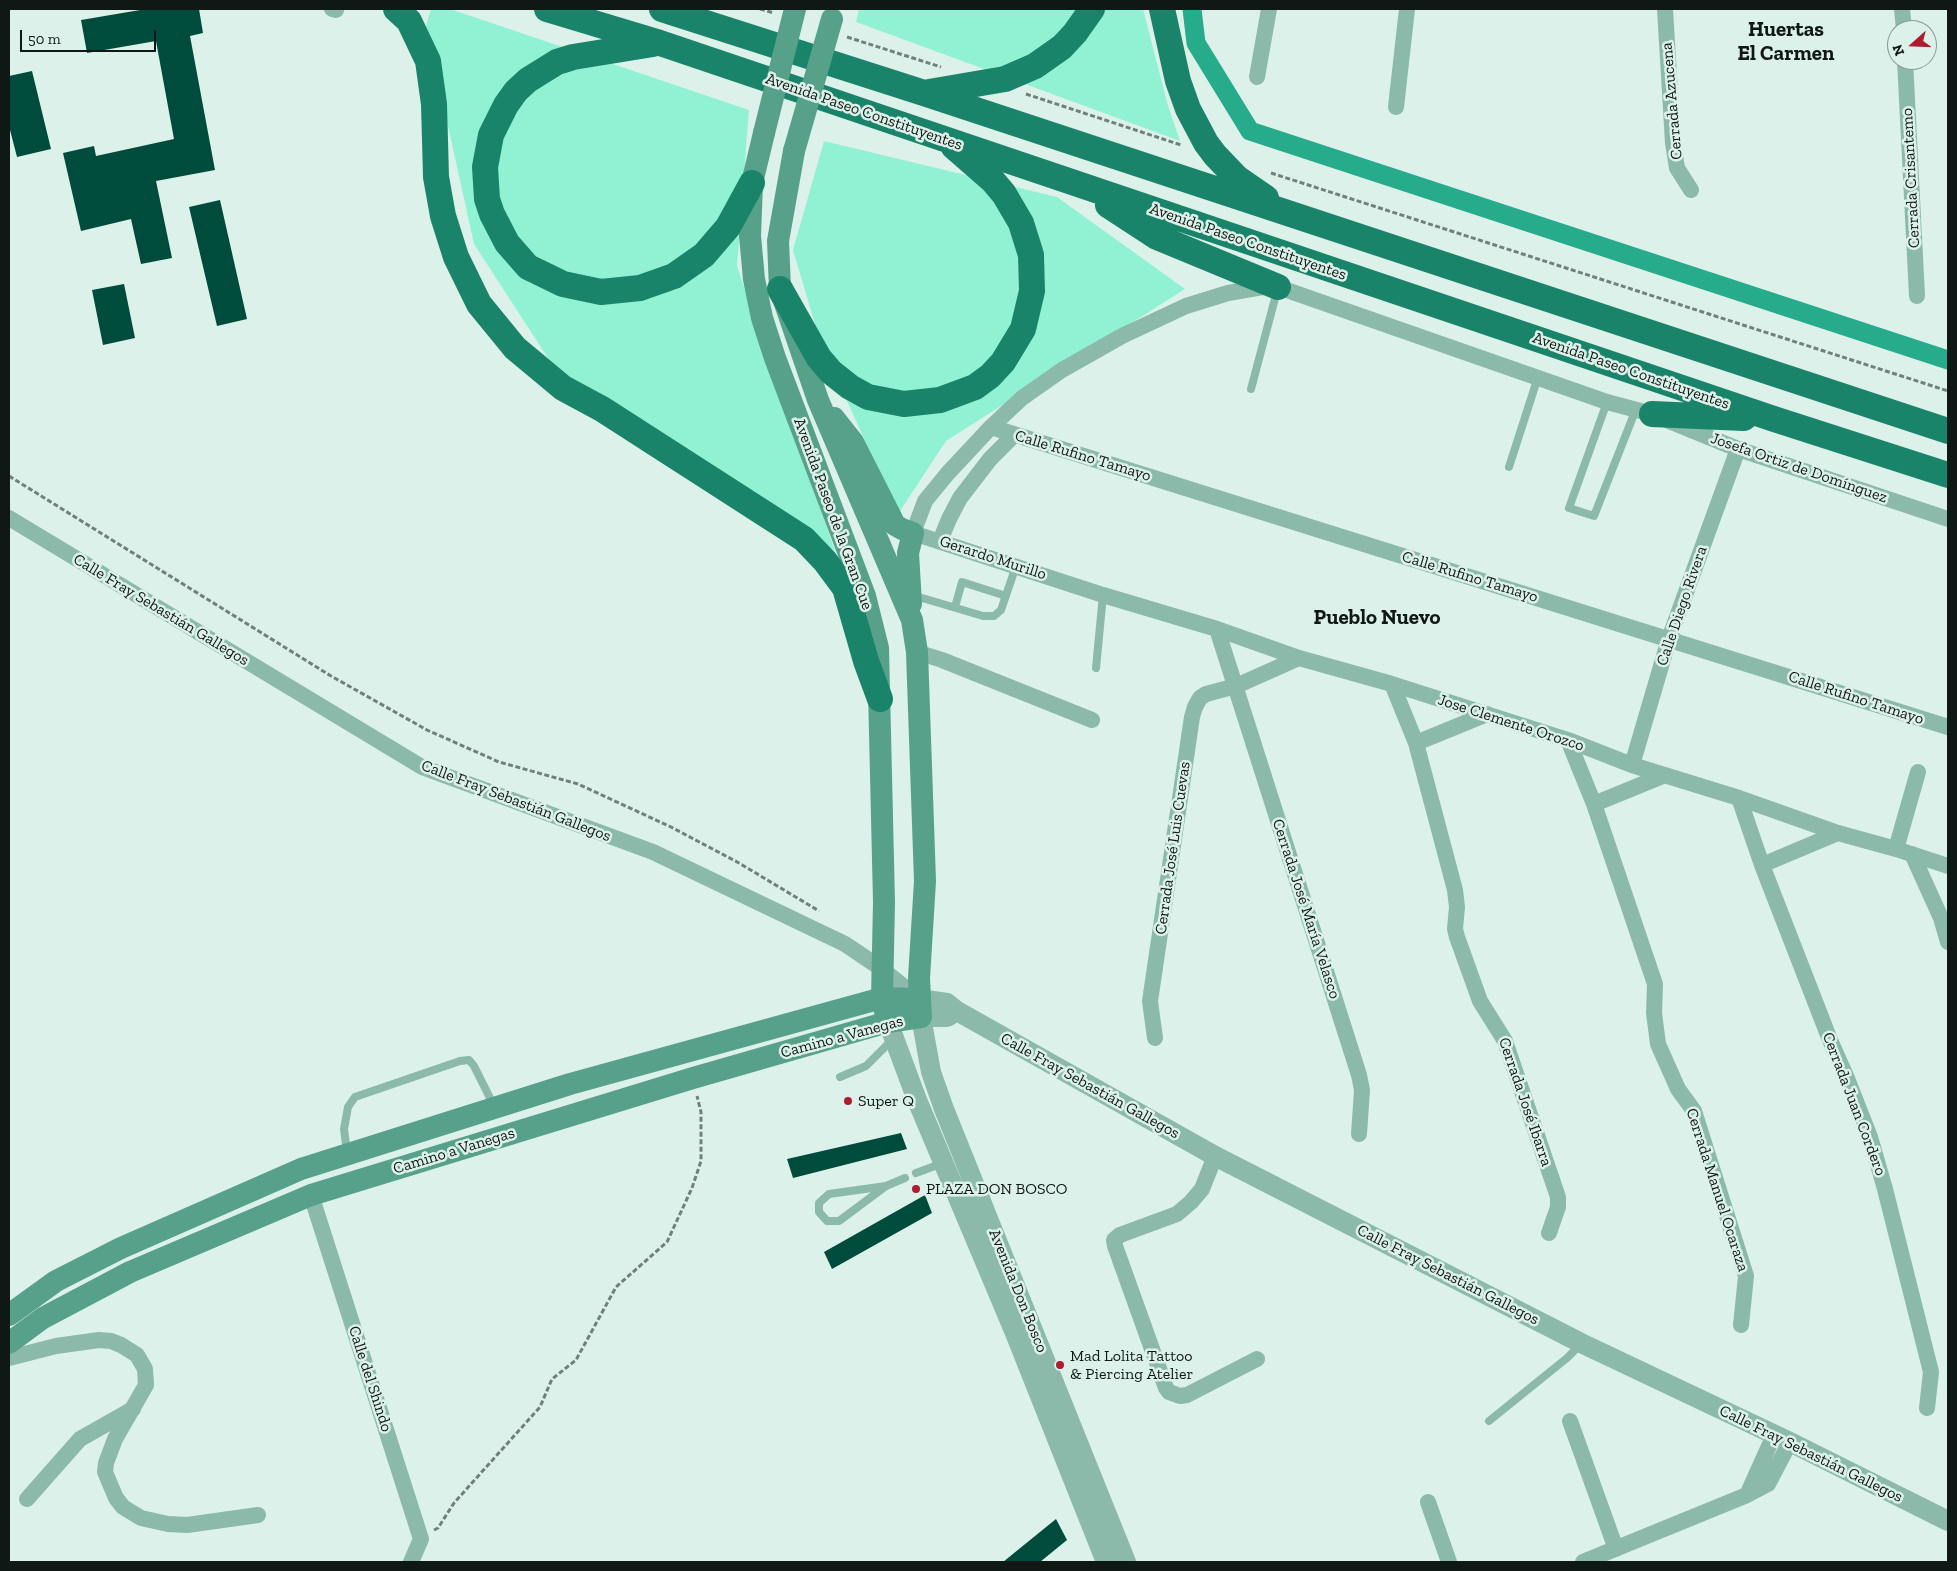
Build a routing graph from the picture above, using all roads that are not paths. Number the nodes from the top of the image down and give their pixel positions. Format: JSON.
{"nodes":[{"id":1,"x":396,"y":9,"type":"edge"},
{"id":2,"x":547,"y":9,"type":"edge"},
{"id":3,"x":662,"y":9,"type":"edge"},
{"id":4,"x":1092,"y":9,"type":"edge"},
{"id":5,"x":1162,"y":9,"type":"edge"},
{"id":6,"x":1269,"y":9,"type":"edge"},
{"id":7,"x":1407,"y":9,"type":"edge"},
{"id":8,"x":1665,"y":9,"type":"edge"},
{"id":9,"x":787,"y":12,"type":"edge"},
{"id":10,"x":686,"y":13,"type":"edge"},
{"id":11,"x":837,"y":21,"type":"edge"},
{"id":12,"x":660,"y":43,"type":"junction"},
{"id":13,"x":1906,"y":70,"type":"edge"},
{"id":14,"x":1257,"y":77,"type":"dead end"},
{"id":15,"x":924,"y":93,"type":"junction"},
{"id":16,"x":1396,"y":107,"type":"dead end"},
{"id":17,"x":946,"y":140,"type":"junction"},
{"id":18,"x":752,"y":182,"type":"junction"},
{"id":19,"x":1076,"y":184,"type":"junction"},
{"id":20,"x":1691,"y":190,"type":"dead end"},
{"id":21,"x":1287,"y":213,"type":"junction"},
{"id":22,"x":1278,"y":287,"type":"junction"},
{"id":23,"x":780,"y":289,"type":"junction"},
{"id":24,"x":1917,"y":296,"type":"dead end"},
{"id":25,"x":1538,"y":378,"type":"junction"},
{"id":26,"x":1251,"y":389,"type":"dead end"},
{"id":27,"x":818,"y":400,"type":"junction"},
{"id":28,"x":1607,"y":402,"type":"junction"},
{"id":29,"x":1644,"y":412,"type":"junction"},
{"id":30,"x":1774,"y":419,"type":"junction"},
{"id":31,"x":991,"y":427,"type":"junction"},
{"id":32,"x":1948,"y":431,"type":"edge"},
{"id":33,"x":1014,"y":435,"type":"junction"},
{"id":34,"x":1738,"y":449,"type":"junction"},
{"id":35,"x":1509,"y":467,"type":"dead end"},
{"id":36,"x":1948,"y":475,"type":"edge"},
{"id":37,"x":9,"y":518,"type":"edge"},
{"id":38,"x":1948,"y":519,"type":"edge"},
{"id":39,"x":913,"y":533,"type":"junction"},
{"id":40,"x":940,"y":541,"type":"junction"},
{"id":41,"x":1016,"y":566,"type":"junction"},
{"id":42,"x":1073,"y":584,"type":"joint"},
{"id":43,"x":911,"y":595,"type":"junction"},
{"id":44,"x":1103,"y":595,"type":"junction"},
{"id":45,"x":1006,"y":596,"type":"junction"},
{"id":46,"x":955,"y":607,"type":"junction"},
{"id":47,"x":912,"y":620,"type":"junction"},
{"id":48,"x":1217,"y":629,"type":"junction"},
{"id":49,"x":1669,"y":639,"type":"junction"},
{"id":50,"x":917,"y":652,"type":"junction"},
{"id":51,"x":1299,"y":658,"type":"junction"},
{"id":52,"x":1096,"y":668,"type":"dead end"},
{"id":53,"x":1392,"y":684,"type":"junction"},
{"id":54,"x":1236,"y":686,"type":"junction"},
{"id":55,"x":880,"y":699,"type":"junction"},
{"id":56,"x":1488,"y":714,"type":"junction"},
{"id":57,"x":1092,"y":720,"type":"dead end"},
{"id":58,"x":1948,"y":727,"type":"edge"},
{"id":59,"x":1568,"y":740,"type":"junction"},
{"id":60,"x":1416,"y":743,"type":"junction"},
{"id":61,"x":1632,"y":765,"type":"junction"},
{"id":62,"x":1918,"y":772,"type":"dead end"},
{"id":63,"x":1665,"y":775,"type":"junction"},
{"id":64,"x":1739,"y":798,"type":"junction"},
{"id":65,"x":1594,"y":804,"type":"junction"},
{"id":66,"x":1838,"y":833,"type":"junction"},
{"id":67,"x":1896,"y":849,"type":"junction"},
{"id":68,"x":1912,"y":854,"type":"junction"},
{"id":69,"x":1762,"y":865,"type":"junction"},
{"id":70,"x":1948,"y":866,"type":"edge"},
{"id":71,"x":884,"y":902,"type":"junction"},
{"id":72,"x":922,"y":915,"type":"junction"},
{"id":73,"x":1944,"y":917,"type":"edge"},
{"id":74,"x":1948,"y":942,"type":"edge"},
{"id":75,"x":882,"y":968,"type":"junction"},
{"id":76,"x":882,"y":998,"type":"junction"},
{"id":77,"x":920,"y":1008,"type":"junction"},
{"id":78,"x":891,"y":1030,"type":"junction"},
{"id":79,"x":1155,"y":1038,"type":"dead end"},
{"id":80,"x":840,"y":1077,"type":"dead end"},
{"id":81,"x":495,"y":1108,"type":"junction"},
{"id":82,"x":1359,"y":1134,"type":"dead end"},
{"id":83,"x":347,"y":1155,"type":"junction"},
{"id":84,"x":1215,"y":1156,"type":"junction"},
{"id":85,"x":953,"y":1159,"type":"junction"},
{"id":86,"x":916,"y":1173,"type":"dead end"},
{"id":87,"x":905,"y":1178,"type":"dead end"},
{"id":88,"x":886,"y":1186,"type":"junction"},
{"id":89,"x":311,"y":1195,"type":"junction"},
{"id":90,"x":1549,"y":1233,"type":"dead end"},
{"id":91,"x":9,"y":1315,"type":"edge"},
{"id":92,"x":1742,"y":1325,"type":"dead end"},
{"id":93,"x":16,"y":1337,"type":"edge"},
{"id":94,"x":1581,"y":1344,"type":"junction"},
{"id":95,"x":45,"y":1349,"type":"junction"},
{"id":96,"x":9,"y":1358,"type":"edge"},
{"id":97,"x":1257,"y":1359,"type":"dead end"},
{"id":98,"x":1927,"y":1408,"type":"dead end"},
{"id":99,"x":133,"y":1410,"type":"junction"},
{"id":100,"x":1489,"y":1421,"type":"dead end"},
{"id":101,"x":1570,"y":1421,"type":"dead end"},
{"id":102,"x":1782,"y":1439,"type":"junction"},
{"id":103,"x":28,"y":1499,"type":"dead end"},
{"id":104,"x":1428,"y":1502,"type":"dead end"},
{"id":105,"x":258,"y":1515,"type":"dead end"},
{"id":106,"x":1948,"y":1521,"type":"edge"},
{"id":107,"x":1616,"y":1549,"type":"junction"},
{"id":108,"x":1111,"y":1558,"type":"edge"},
{"id":109,"x":411,"y":1562,"type":"edge"},
{"id":110,"x":1450,"y":1562,"type":"edge"},
{"id":111,"x":1583,"y":1562,"type":"edge"}],
"edges":[{"from":1,"to":55,"type":"highway"},
{"from":2,"to":12,"type":"highway","name":"Avenida Paseo Constituyentes"},
{"from":3,"to":10,"type":"highway"},
{"from":4,"to":15,"type":"highway"},
{"from":5,"to":21,"type":"highway"},
{"from":6,"to":14,"type":"street"},
{"from":7,"to":16,"type":"street"},
{"from":8,"to":20,"type":"street","name":"Cerrada Azucena"},
{"from":9,"to":18,"type":"main road","name":"Avenida Paseo de la Gran Cue","bridge":true},
{"from":10,"to":15,"type":"highway"},
{"from":11,"to":23,"type":"main road","name":"Avenida Paseo de la Gran Cue","bridge":true},
{"from":12,"to":17,"type":"highway","name":"Avenida Paseo Constituyentes"},
{"from":12,"to":18,"type":"highway"},
{"from":13,"to":24,"type":"street","name":"Cerrada Crisantemo"},
{"from":15,"to":21,"type":"highway"},
{"from":17,"to":19,"type":"highway","name":"Avenida Paseo Constituyentes"},
{"from":17,"to":23,"type":"highway"},
{"from":18,"to":55,"type":"main road","name":"Avenida Paseo de la Gran Cue"},
{"from":19,"to":22,"type":"highway"},
{"from":19,"to":30,"type":"highway","name":"Avenida Paseo Constituyentes"},
{"from":21,"to":32,"type":"highway"},
{"from":22,"to":25,"type":"street","name":"Josefa Ortiz de Domínguez"},
{"from":22,"to":26,"type":"lane"},
{"from":22,"to":31,"type":"street"},
{"from":23,"to":27,"type":"main road","name":"Avenida Paseo de la Gran Cue"},
{"from":25,"to":28,"type":"street","name":"Josefa Ortiz de Domínguez"},
{"from":25,"to":35,"type":"lane"},
{"from":27,"to":39,"type":"main road"},
{"from":27,"to":47,"type":"main road","name":"Avenida Paseo de la Gran Cue"},
{"from":28,"to":29,"type":"street","name":"Josefa Ortiz de Domínguez"},
{"from":28,"to":29,"type":"lane"},
{"from":29,"to":30,"type":"highway"},
{"from":29,"to":34,"type":"street","name":"Josefa Ortiz de Domínguez"},
{"from":30,"to":36,"type":"highway","name":"Avenida Paseo Constituyentes"},
{"from":31,"to":33,"type":"street","name":"Calle Rufino Tamayo"},
{"from":31,"to":39,"type":"street"},
{"from":33,"to":40,"type":"street"},
{"from":33,"to":49,"type":"street","name":"Calle Rufino Tamayo"},
{"from":34,"to":38,"type":"street","name":"Josefa Ortiz de Domínguez"},
{"from":34,"to":49,"type":"street","name":"Calle Diego Rivera"},
{"from":37,"to":75,"type":"street","name":"Calle Fray Sebastián Gallegos"},
{"from":39,"to":40,"type":"street","name":"Gerardo Murillo"},
{"from":39,"to":43,"type":"main road"},
{"from":40,"to":41,"type":"street","name":"Gerardo Murillo"},
{"from":41,"to":42,"type":"street","name":"Gerardo Murillo"},
{"from":41,"to":45,"type":"lane"},
{"from":42,"to":44,"type":"street","name":"Jose Clemente Orozco"},
{"from":43,"to":46,"type":"lane"},
{"from":43,"to":47,"type":"main road"},
{"from":44,"to":48,"type":"street","name":"Jose Clemente Orozco"},
{"from":44,"to":52,"type":"lane"},
{"from":45,"to":46,"type":"lane"},
{"from":45,"to":46,"type":"lane"},
{"from":47,"to":50,"type":"main road","name":"Avenida Paseo de la Gran Cue"},
{"from":48,"to":51,"type":"street","name":"Jose Clemente Orozco"},
{"from":48,"to":54,"type":"street","name":"Cerrada José María Velasco"},
{"from":49,"to":58,"type":"street","name":"Calle Rufino Tamayo"},
{"from":49,"to":61,"type":"street","name":"Calle Diego Rivera"},
{"from":50,"to":57,"type":"street"},
{"from":50,"to":72,"type":"main road","name":"Avenida Paseo de la Gran Cue"},
{"from":51,"to":53,"type":"street","name":"Jose Clemente Orozco"},
{"from":51,"to":54,"type":"street"},
{"from":53,"to":56,"type":"street","name":"Jose Clemente Orozco"},
{"from":53,"to":60,"type":"street","name":"Cerrada José Ibarra"},
{"from":54,"to":79,"type":"street","name":"Cerrada José Luis Cuevas"},
{"from":54,"to":82,"type":"street","name":"Cerrada José María Velasco"},
{"from":55,"to":71,"type":"main road","name":"Avenida Paseo de la Gran Cue"},
{"from":56,"to":59,"type":"street","name":"Jose Clemente Orozco"},
{"from":56,"to":60,"type":"street"},
{"from":59,"to":61,"type":"street","name":"Jose Clemente Orozco"},
{"from":59,"to":65,"type":"street","name":"Cerrada Manuel Ocaraza"},
{"from":60,"to":90,"type":"street","name":"Cerrada José Ibarra"},
{"from":61,"to":63,"type":"street","name":"Jose Clemente Orozco"},
{"from":62,"to":67,"type":"street"},
{"from":63,"to":64,"type":"street","name":"Jose Clemente Orozco"},
{"from":63,"to":65,"type":"street"},
{"from":64,"to":66,"type":"street","name":"Jose Clemente Orozco"},
{"from":64,"to":69,"type":"street","name":"Cerrada Juan Cordero"},
{"from":65,"to":92,"type":"street","name":"Cerrada Manuel Ocaraza"},
{"from":66,"to":67,"type":"street","name":"Jose Clemente Orozco"},
{"from":66,"to":69,"type":"street"},
{"from":67,"to":68,"type":"street","name":"Jose Clemente Orozco"},
{"from":68,"to":70,"type":"street","name":"Jose Clemente Orozco"},
{"from":68,"to":73,"type":"street"},
{"from":69,"to":98,"type":"street","name":"Cerrada Juan Cordero"},
{"from":71,"to":72,"type":"main road"},
{"from":71,"to":75,"type":"main road","name":"Avenida Paseo de la Gran Cue"},
{"from":72,"to":77,"type":"main road","name":"Avenida Paseo de la Gran Cue"},
{"from":73,"to":74,"type":"street"},
{"from":75,"to":76,"type":"main road","name":"Avenida Paseo de la Gran Cue"},
{"from":75,"to":77,"type":"street","name":"Calle Fray Sebastián Gallegos"},
{"from":76,"to":77,"type":"main road","name":"Camino a Vanegas"},
{"from":76,"to":78,"type":"main road","name":"Avenida Paseo de la Gran Cue"},
{"from":76,"to":81,"type":"main road","name":"Camino a Vanegas"},
{"from":77,"to":78,"type":"main road","name":"Camino a Vanegas"},
{"from":77,"to":84,"type":"street","name":"Calle Fray Sebastián Gallegos"},
{"from":77,"to":85,"type":"street","name":"Avenida Don Bosco"},
{"from":78,"to":80,"type":"lane"},
{"from":78,"to":85,"type":"street","name":"Avenida Don Bosco"},
{"from":78,"to":89,"type":"main road","name":"Camino a Vanegas"},
{"from":81,"to":83,"type":"main road","name":"Camino a Vanegas"},
{"from":81,"to":83,"type":"lane"},
{"from":83,"to":91,"type":"main road","name":"Camino a Vanegas"},
{"from":84,"to":94,"type":"street","name":"Calle Fray Sebastián Gallegos"},
{"from":84,"to":97,"type":"street"},
{"from":85,"to":86,"type":"lane"},
{"from":85,"to":108,"type":"street","name":"Avenida Don Bosco"},
{"from":87,"to":88,"type":"lane"},
{"from":88,"to":88,"type":"lane"},
{"from":89,"to":93,"type":"main road","name":"Camino a Vanegas"},
{"from":89,"to":109,"type":"street","name":"Calle del Shindo"},
{"from":93,"to":95,"type":"street"},
{"from":94,"to":100,"type":"lane"},
{"from":94,"to":102,"type":"street","name":"Calle Fray Sebastián Gallegos"},
{"from":95,"to":96,"type":"street"},
{"from":95,"to":99,"type":"street"},
{"from":99,"to":103,"type":"street"},
{"from":99,"to":105,"type":"street"},
{"from":101,"to":107,"type":"street"},
{"from":102,"to":106,"type":"street","name":"Calle Fray Sebastián Gallegos"},
{"from":102,"to":107,"type":"street"},
{"from":104,"to":110,"type":"street"},
{"from":107,"to":111,"type":"street"}]}
